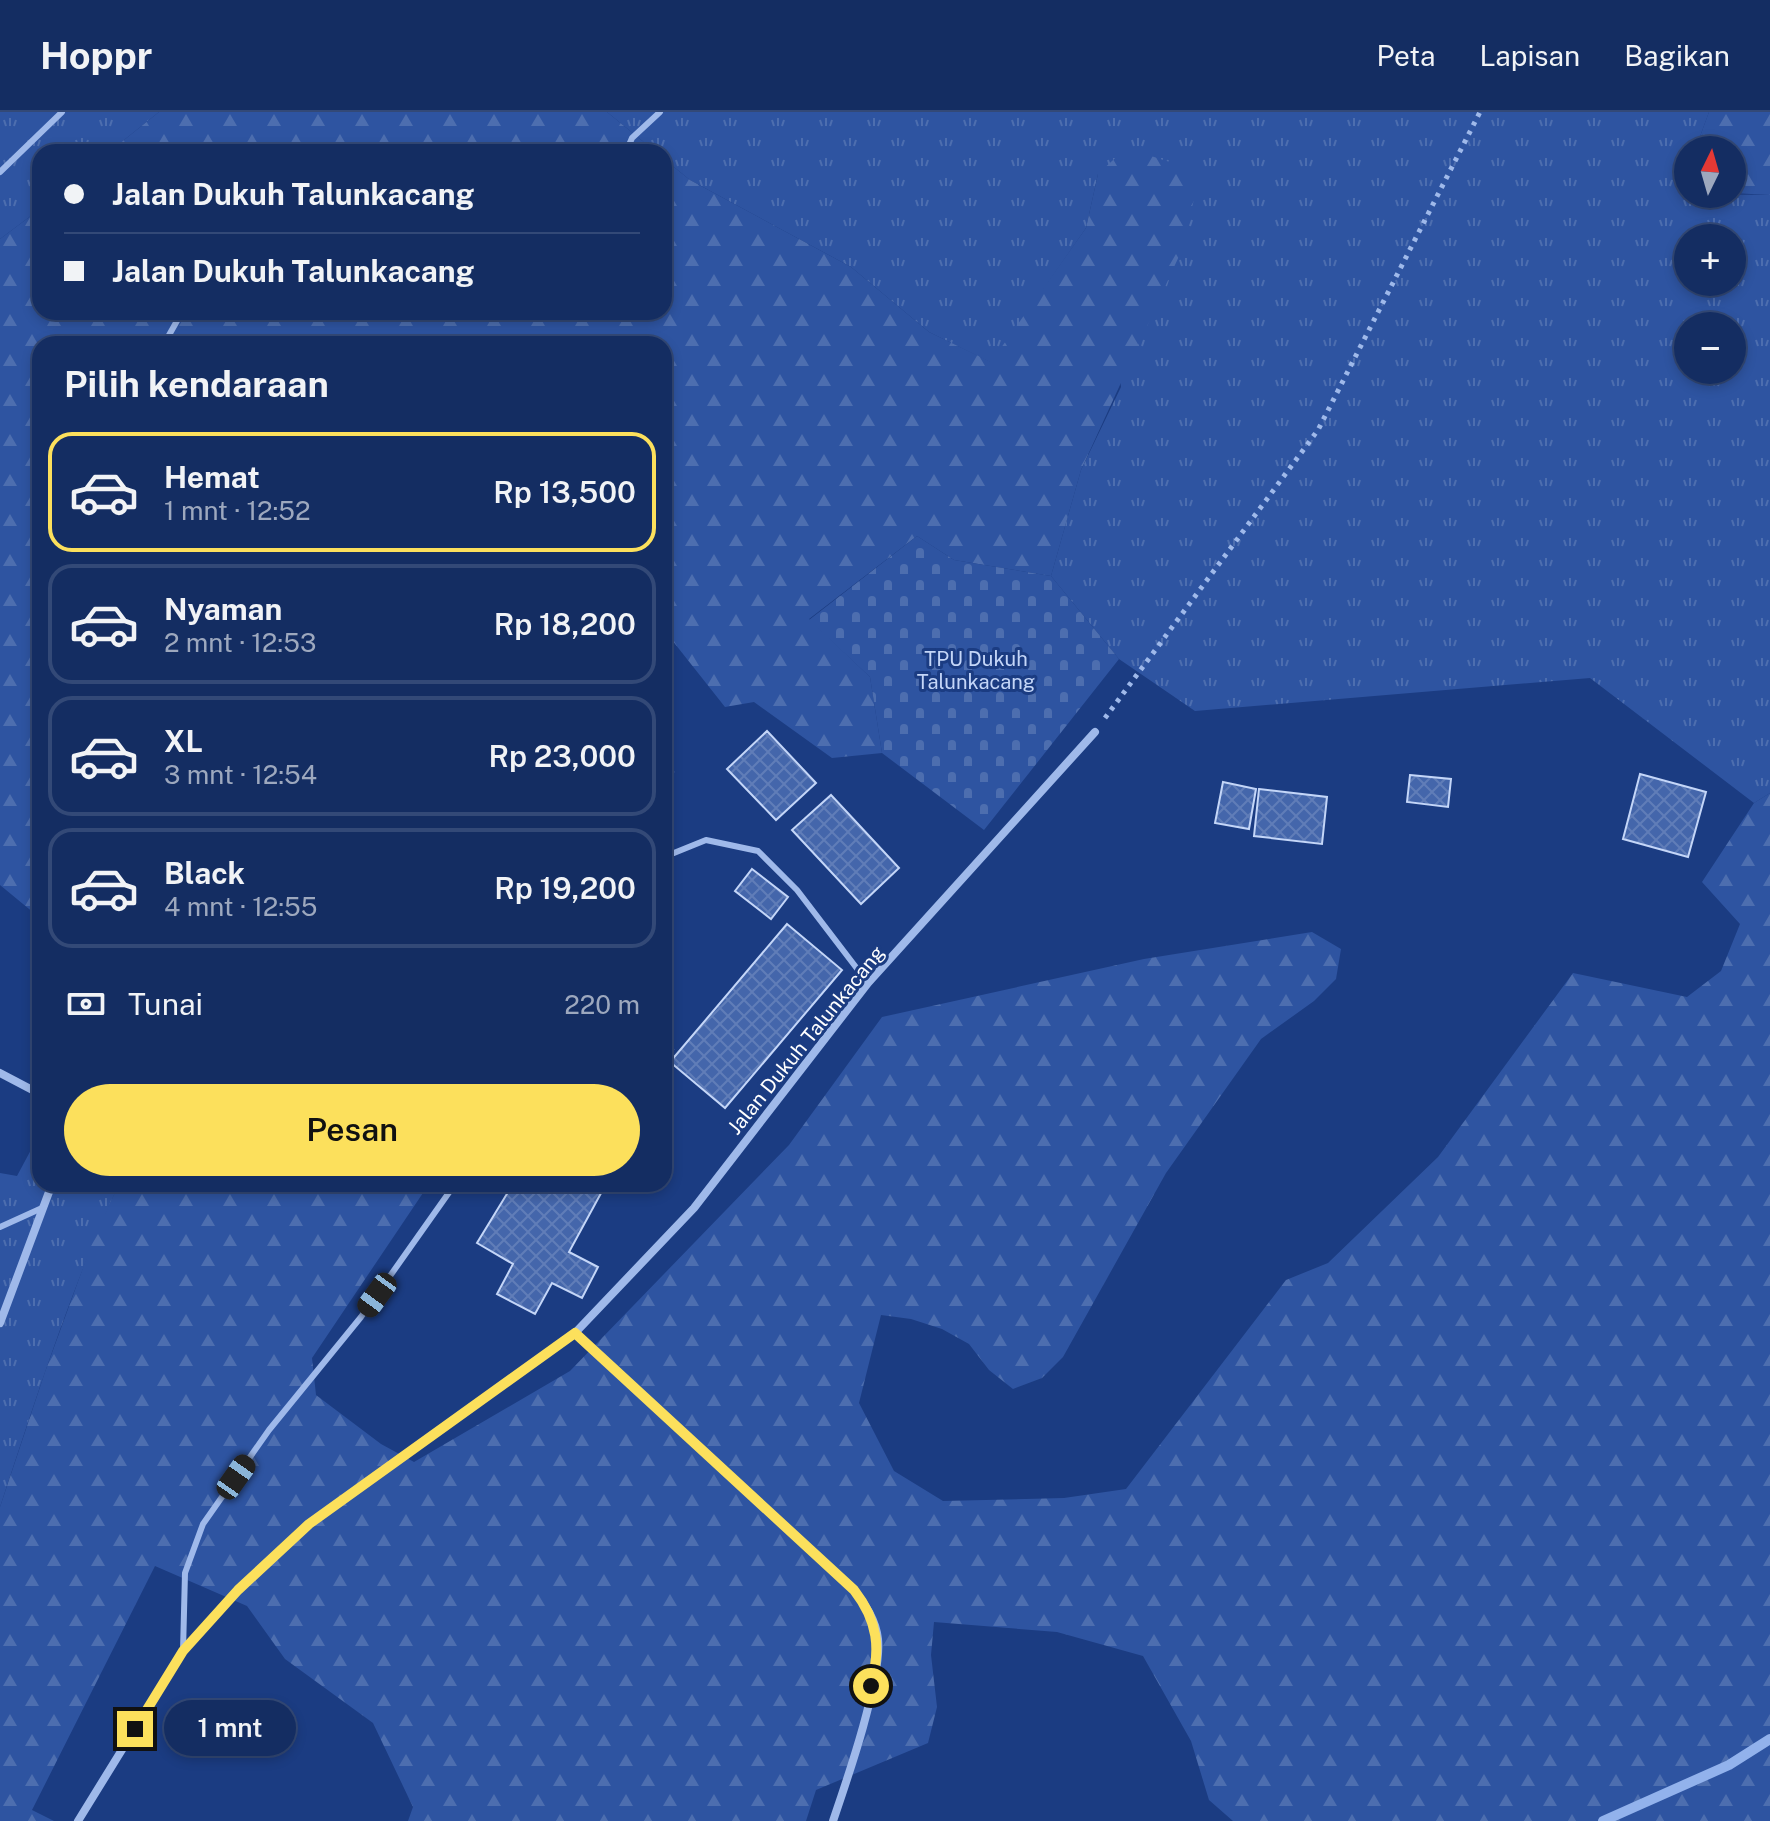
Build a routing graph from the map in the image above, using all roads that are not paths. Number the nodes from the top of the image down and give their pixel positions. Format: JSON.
{"nodes":[{"id":1,"x":62,"y":112,"type":"edge"},
{"id":2,"x":660,"y":112,"type":"edge"},
{"id":3,"x":629,"y":144,"type":"edge"},
{"id":4,"x":0,"y":172,"type":"edge"},
{"id":5,"x":1095,"y":732,"type":"road end"},
{"id":6,"x":672,"y":854,"type":"edge"},
{"id":7,"x":868,"y":983,"type":"junction"},
{"id":8,"x":0,"y":1073,"type":"edge"},
{"id":9,"x":32,"y":1090,"type":"edge"},
{"id":10,"x":49,"y":1192,"type":"edge"},
{"id":11,"x":449,"y":1192,"type":"edge"},
{"id":12,"x":42,"y":1208,"type":"junction"},
{"id":13,"x":0,"y":1227,"type":"edge"},
{"id":14,"x":0,"y":1323,"type":"edge"},
{"id":15,"x":575,"y":1333,"type":"junction"},
{"id":16,"x":183,"y":1651,"type":"junction"},
{"id":17,"x":78,"y":1821,"type":"edge"},
{"id":18,"x":833,"y":1821,"type":"edge"}],
"edges":[{"from":1,"to":4,"type":"lane"},
{"from":2,"to":3,"type":"lane"},
{"from":5,"to":7,"type":"street","name":"Jalan Dukuh Talunkacang"},
{"from":6,"to":7,"type":"lane"},
{"from":7,"to":15,"type":"street","name":"Jalan Dukuh Talunkacang"},
{"from":8,"to":9,"type":"street"},
{"from":10,"to":12,"type":"street"},
{"from":11,"to":16,"type":"lane"},
{"from":12,"to":13,"type":"lane"},
{"from":12,"to":14,"type":"street"},
{"from":15,"to":16,"type":"street","name":"Jalan Dukuh Talunkacang"},
{"from":15,"to":18,"type":"street"},
{"from":16,"to":17,"type":"street","name":"Jalan Dukuh Talunkacang"}]}
